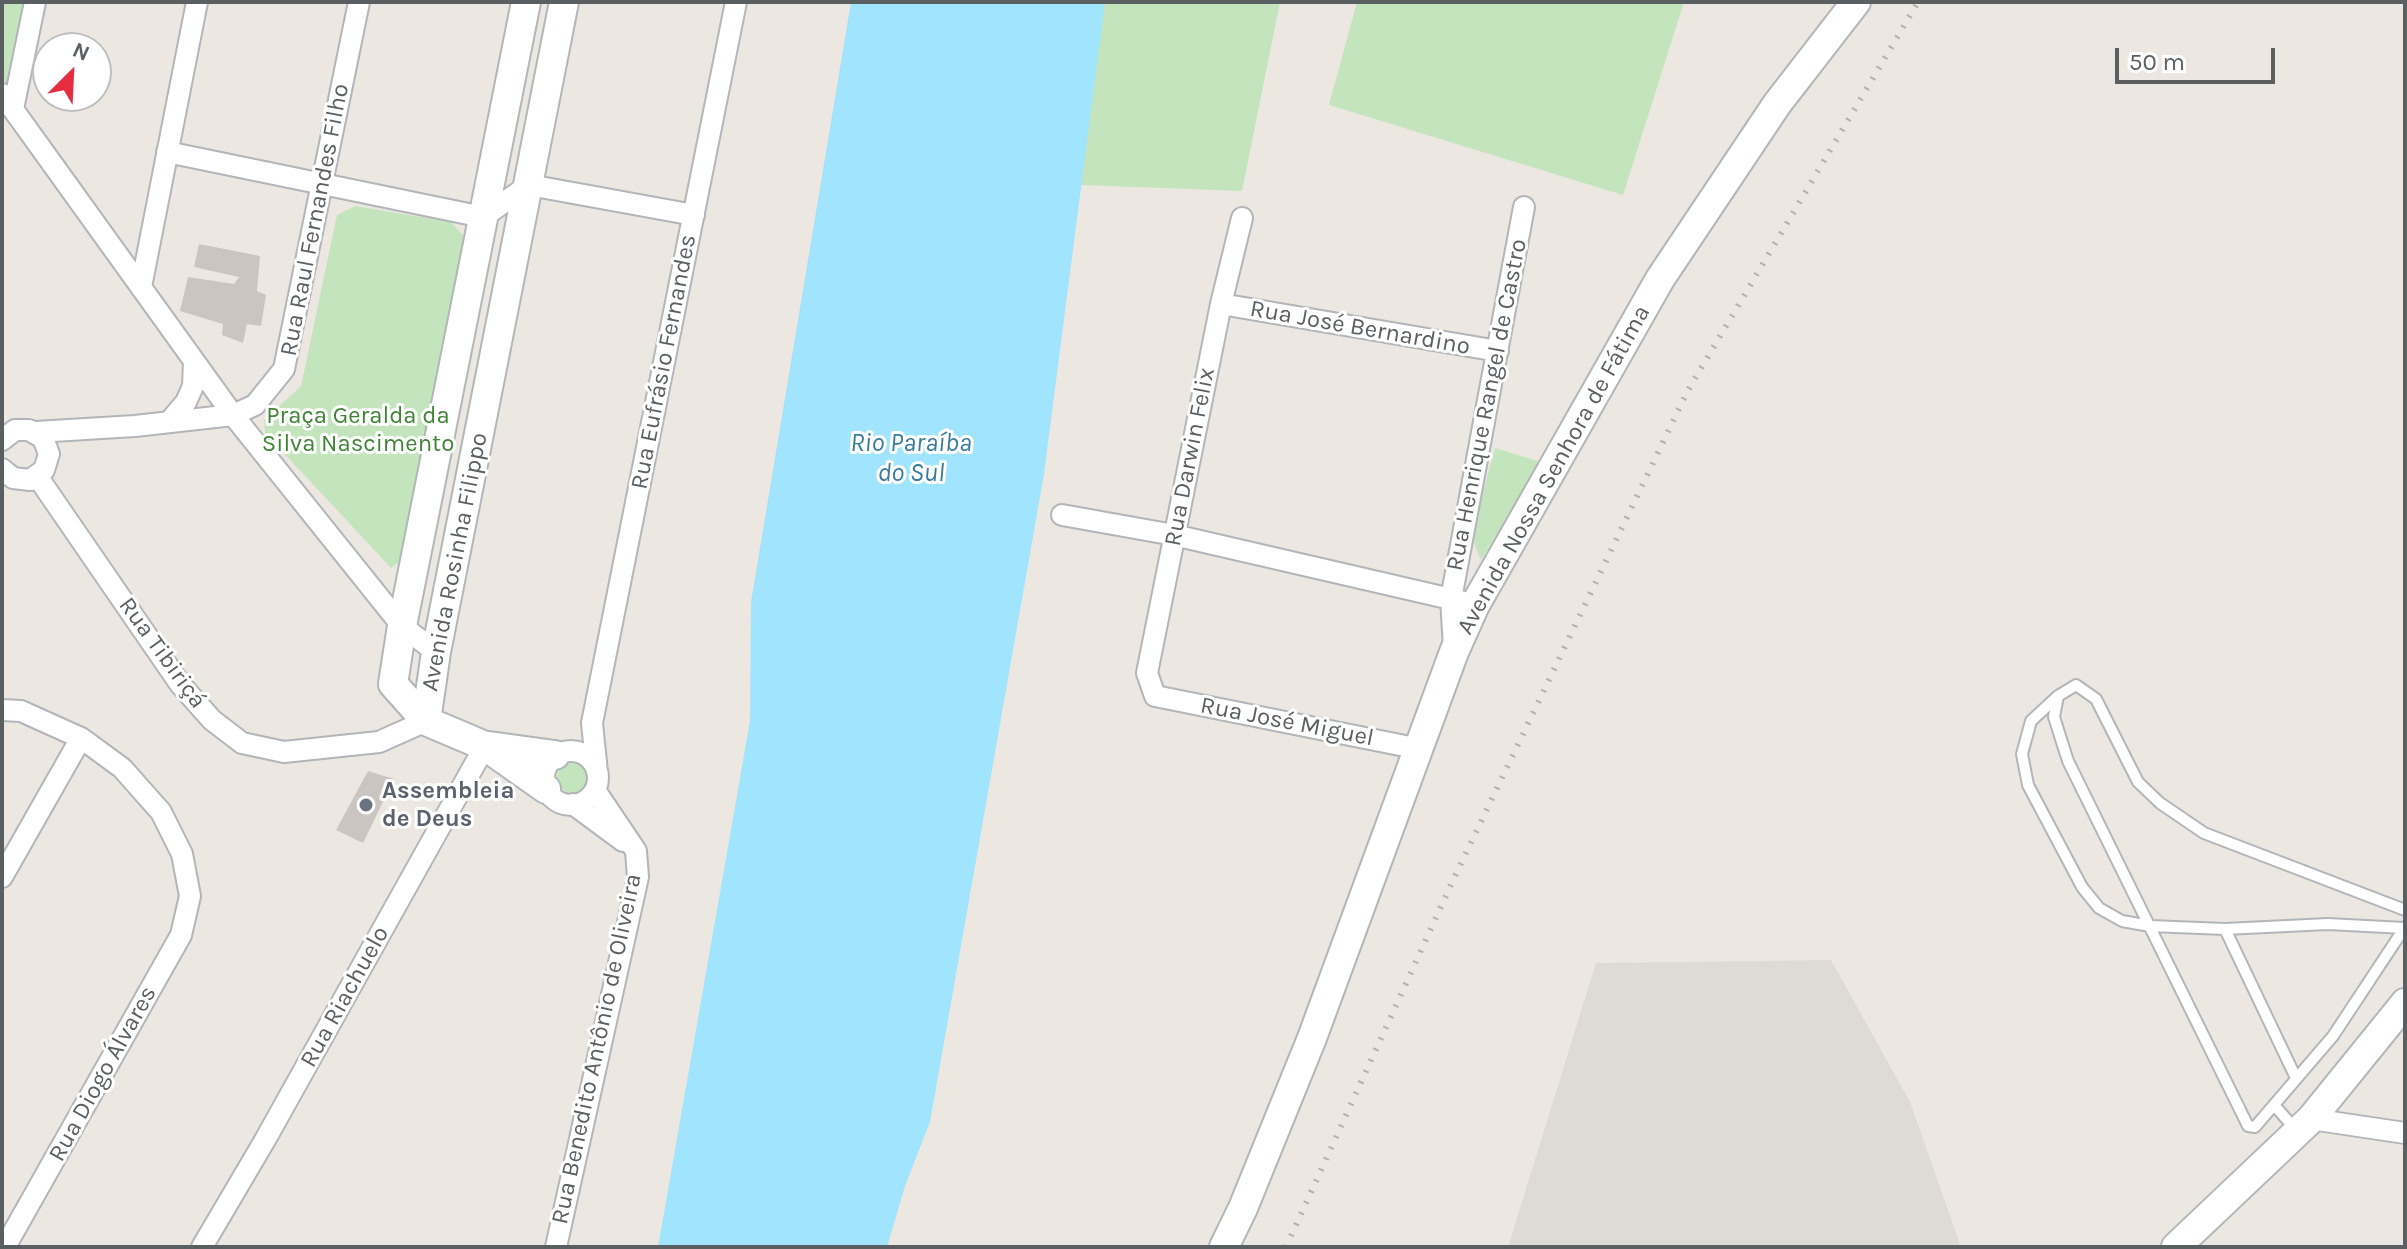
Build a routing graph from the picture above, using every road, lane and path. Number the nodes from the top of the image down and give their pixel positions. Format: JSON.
{"nodes":[{"id":1,"x":35,"y":2,"type":"edge"},
{"id":2,"x":197,"y":2,"type":"edge"},
{"id":3,"x":359,"y":2,"type":"edge"},
{"id":4,"x":526,"y":2,"type":"edge"},
{"id":5,"x":564,"y":2,"type":"edge"},
{"id":6,"x":736,"y":2,"type":"edge"},
{"id":7,"x":1856,"y":2,"type":"edge"},
{"id":8,"x":8,"y":101,"type":"edge"},
{"id":9,"x":167,"y":152,"type":"junction"},
{"id":10,"x":322,"y":184,"type":"junction"},
{"id":11,"x":529,"y":185,"type":"junction"},
{"id":12,"x":1524,"y":207,"type":"dead end"},
{"id":13,"x":694,"y":215,"type":"junction"},
{"id":14,"x":483,"y":217,"type":"junction"},
{"id":15,"x":1242,"y":218,"type":"dead end"},
{"id":16,"x":141,"y":287,"type":"junction"},
{"id":17,"x":1221,"y":304,"type":"junction"},
{"id":18,"x":1498,"y":351,"type":"junction"},
{"id":19,"x":194,"y":361,"type":"junction"},
{"id":20,"x":233,"y":415,"type":"junction"},
{"id":21,"x":169,"y":422,"type":"junction"},
{"id":22,"x":4,"y":432,"type":"edge"},
{"id":23,"x":36,"y":432,"type":"junction"},
{"id":24,"x":3,"y":475,"type":"edge"},
{"id":25,"x":37,"y":476,"type":"junction"},
{"id":26,"x":1062,"y":515,"type":"dead end"},
{"id":27,"x":1174,"y":535,"type":"junction"},
{"id":28,"x":1463,"y":602,"type":"junction"},
{"id":29,"x":402,"y":626,"type":"junction"},
{"id":30,"x":436,"y":652,"type":"junction"},
{"id":31,"x":1155,"y":696,"type":"joint"},
{"id":32,"x":2058,"y":696,"type":"junction"},
{"id":33,"x":2,"y":710,"type":"edge"},
{"id":34,"x":426,"y":721,"type":"junction"},
{"id":35,"x":592,"y":723,"type":"junction"},
{"id":36,"x":81,"y":738,"type":"junction"},
{"id":37,"x":485,"y":746,"type":"junction"},
{"id":38,"x":1420,"y":749,"type":"junction"},
{"id":39,"x":564,"y":753,"type":"junction"},
{"id":40,"x":596,"y":781,"type":"junction"},
{"id":41,"x":546,"y":789,"type":"junction"},
{"id":42,"x":573,"y":804,"type":"junction"},
{"id":43,"x":636,"y":851,"type":"junction"},
{"id":44,"x":2,"y":877,"type":"edge"},
{"id":45,"x":2405,"y":910,"type":"edge"},
{"id":46,"x":2150,"y":926,"type":"junction"},
{"id":47,"x":2404,"y":928,"type":"edge"},
{"id":48,"x":2225,"y":929,"type":"junction"},
{"id":49,"x":2405,"y":1003,"type":"edge"},
{"id":50,"x":2296,"y":1078,"type":"junction"},
{"id":51,"x":2274,"y":1105,"type":"junction"},
{"id":52,"x":2304,"y":1125,"type":"junction"},
{"id":53,"x":2405,"y":1133,"type":"edge"},
{"id":54,"x":5,"y":1247,"type":"edge"},
{"id":55,"x":202,"y":1247,"type":"edge"},
{"id":56,"x":556,"y":1247,"type":"edge"},
{"id":57,"x":1224,"y":1247,"type":"edge"},
{"id":58,"x":2176,"y":1247,"type":"edge"}],
"edges":[{"from":1,"to":8,"type":"street"},
{"from":2,"to":9,"type":"street"},
{"from":3,"to":10,"type":"street","name":"Rua Raul Fernandes Filho"},
{"from":4,"to":14,"type":"street","name":"Avenida Rosinha Filippo"},
{"from":5,"to":11,"type":"street","name":"Avenida Rosinha Filippo"},
{"from":6,"to":13,"type":"street","name":"Rua Eufrásio Fernandes"},
{"from":7,"to":28,"type":"street","name":"Avenida Nossa Senhora de Fátima"},
{"from":8,"to":16,"type":"street"},
{"from":9,"to":10,"type":"street"},
{"from":9,"to":16,"type":"street"},
{"from":10,"to":14,"type":"street"},
{"from":10,"to":20,"type":"street","name":"Rua Raul Fernandes Filho"},
{"from":11,"to":13,"type":"street"},
{"from":11,"to":14,"type":"street"},
{"from":11,"to":30,"type":"street","name":"Avenida Rosinha Filippo"},
{"from":12,"to":18,"type":"street","name":"Rua Henrique Rangel de Castro"},
{"from":13,"to":35,"type":"street","name":"Rua Eufrásio Fernandes"},
{"from":14,"to":29,"type":"street","name":"Avenida Rosinha Filippo"},
{"from":15,"to":17,"type":"street","name":"Rua Darwin Felix"},
{"from":16,"to":19,"type":"street"},
{"from":17,"to":18,"type":"street","name":"Rua José Bernardino"},
{"from":17,"to":27,"type":"street","name":"Rua Darwin Felix"},
{"from":18,"to":28,"type":"street","name":"Rua Henrique Rangel de Castro"},
{"from":19,"to":20,"type":"street"},
{"from":19,"to":21,"type":"street"},
{"from":20,"to":21,"type":"street"},
{"from":20,"to":29,"type":"street"},
{"from":21,"to":23,"type":"street"},
{"from":22,"to":23,"type":"street"},
{"from":23,"to":25,"type":"street"},
{"from":24,"to":25,"type":"street"},
{"from":25,"to":34,"type":"street","name":"Rua Tibiriçá"},
{"from":26,"to":27,"type":"street"},
{"from":27,"to":28,"type":"street"},
{"from":27,"to":31,"type":"street","name":"Rua Darwin Felix"},
{"from":28,"to":38,"type":"street","name":"Avenida Nossa Senhora de Fátima"},
{"from":29,"to":30,"type":"street"},
{"from":29,"to":34,"type":"street","name":"Avenida Rosinha Filippo"},
{"from":30,"to":34,"type":"street","name":"Avenida Rosinha Filippo"},
{"from":31,"to":38,"type":"street","name":"Rua José Miguel"},
{"from":32,"to":45,"type":"lane"},
{"from":32,"to":46,"type":"lane"},
{"from":32,"to":46,"type":"lane"},
{"from":33,"to":36,"type":"street"},
{"from":34,"to":37,"type":"street"},
{"from":35,"to":39,"type":"street"},
{"from":35,"to":40,"type":"street"},
{"from":36,"to":44,"type":"street"},
{"from":36,"to":54,"type":"street","name":"Rua Diogo Álvares"},
{"from":37,"to":39,"type":"street"},
{"from":37,"to":41,"type":"street"},
{"from":37,"to":55,"type":"street","name":"Rua Riachuelo"},
{"from":38,"to":57,"type":"street","name":"Avenida Nossa Senhora de Fátima"},
{"from":39,"to":40,"type":"street"},
{"from":39,"to":41,"type":"street"},
{"from":40,"to":42,"type":"street"},
{"from":40,"to":43,"type":"street"},
{"from":41,"to":42,"type":"street"},
{"from":42,"to":43,"type":"street"},
{"from":43,"to":56,"type":"street","name":"Rua Benedito Antônio de Oliveira"},
{"from":46,"to":48,"type":"lane"},
{"from":46,"to":51,"type":"lane"},
{"from":47,"to":48,"type":"lane"},
{"from":47,"to":50,"type":"lane"},
{"from":48,"to":50,"type":"lane"},
{"from":49,"to":52,"type":"street"},
{"from":50,"to":51,"type":"lane"},
{"from":51,"to":52,"type":"lane"},
{"from":52,"to":53,"type":"street"},
{"from":52,"to":58,"type":"street"}]}
